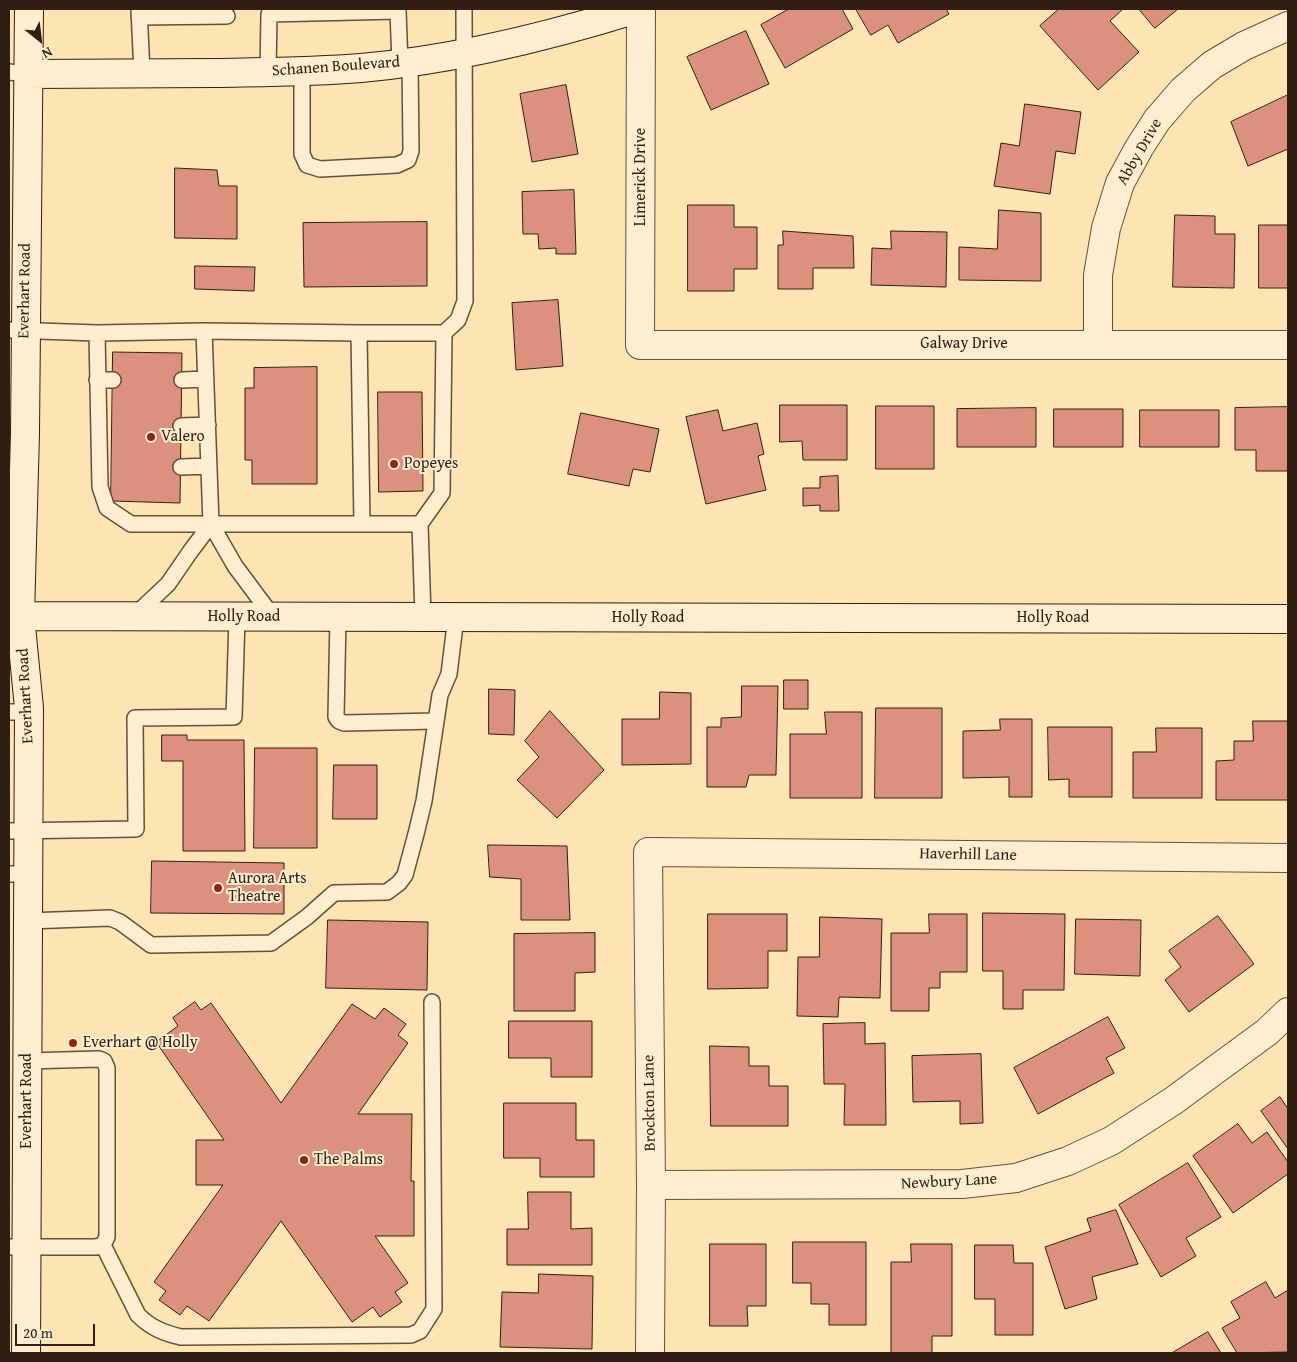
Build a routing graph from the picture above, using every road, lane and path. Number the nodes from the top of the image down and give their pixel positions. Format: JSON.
{"nodes":[{"id":1,"x":29,"y":9,"type":"edge"},
{"id":2,"x":464,"y":9,"type":"edge"},
{"id":3,"x":639,"y":9,"type":"edge"},
{"id":4,"x":139,"y":13,"type":"edge"},
{"id":5,"x":227,"y":16,"type":"dead end"},
{"id":6,"x":1288,"y":26,"type":"edge"},
{"id":7,"x":464,"y":53,"type":"junction"},
{"id":8,"x":405,"y":63,"type":"junction"},
{"id":9,"x":302,"y":71,"type":"junction"},
{"id":10,"x":268,"y":72,"type":"junction"},
{"id":11,"x":19,"y":73,"type":"edge"},
{"id":12,"x":142,"y":73,"type":"junction"},
{"id":13,"x":17,"y":330,"type":"edge"},
{"id":14,"x":204,"y":331,"type":"junction"},
{"id":15,"x":97,"y":333,"type":"junction"},
{"id":16,"x":359,"y":333,"type":"junction"},
{"id":17,"x":444,"y":333,"type":"junction"},
{"id":18,"x":1098,"y":344,"type":"junction"},
{"id":19,"x":640,"y":345,"type":"joint"},
{"id":20,"x":1288,"y":345,"type":"edge"},
{"id":21,"x":206,"y":379,"type":"junction"},
{"id":22,"x":97,"y":380,"type":"junction"},
{"id":23,"x":113,"y":380,"type":"dead end"},
{"id":24,"x":182,"y":380,"type":"dead end"},
{"id":25,"x":208,"y":425,"type":"junction"},
{"id":26,"x":181,"y":426,"type":"dead end"},
{"id":27,"x":17,"y":433,"type":"edge"},
{"id":28,"x":181,"y":466,"type":"dead end"},
{"id":29,"x":209,"y":466,"type":"junction"},
{"id":30,"x":212,"y":524,"type":"junction"},
{"id":31,"x":362,"y":524,"type":"junction"},
{"id":32,"x":420,"y":524,"type":"junction"},
{"id":33,"x":15,"y":616,"type":"edge"},
{"id":34,"x":133,"y":616,"type":"junction"},
{"id":35,"x":237,"y":616,"type":"junction"},
{"id":36,"x":273,"y":617,"type":"junction"},
{"id":37,"x":338,"y":617,"type":"junction"},
{"id":38,"x":423,"y":617,"type":"junction"},
{"id":39,"x":456,"y":617,"type":"junction"},
{"id":40,"x":1288,"y":619,"type":"edge"},
{"id":41,"x":19,"y":712,"type":"edge"},
{"id":42,"x":436,"y":721,"type":"junction"},
{"id":43,"x":19,"y":831,"type":"edge"},
{"id":44,"x":648,"y":852,"type":"joint"},
{"id":45,"x":1288,"y":858,"type":"edge"},
{"id":46,"x":18,"y":874,"type":"edge"},
{"id":47,"x":28,"y":920,"type":"junction"},
{"id":48,"x":432,"y":1002,"type":"dead end"},
{"id":49,"x":1288,"y":1012,"type":"edge"},
{"id":50,"x":27,"y":1061,"type":"junction"},
{"id":51,"x":651,"y":1185,"type":"junction"},
{"id":52,"x":104,"y":1245,"type":"junction"},
{"id":53,"x":17,"y":1246,"type":"edge"},
{"id":54,"x":26,"y":1353,"type":"edge"},
{"id":55,"x":650,"y":1353,"type":"edge"}],
"edges":[{"from":1,"to":11,"type":"street","name":"Everhart Road"},
{"from":2,"to":7,"type":"lane"},
{"from":3,"to":7,"type":"street","name":"Schanen Boulevard"},
{"from":3,"to":19,"type":"street","name":"Limerick Drive"},
{"from":4,"to":5,"type":"lane"},
{"from":4,"to":12,"type":"lane"},
{"from":6,"to":18,"type":"street","name":"Abby Drive"},
{"from":7,"to":8,"type":"street","name":"Schanen Boulevard"},
{"from":7,"to":17,"type":"lane"},
{"from":8,"to":9,"type":"street","name":"Schanen Boulevard"},
{"from":8,"to":9,"type":"lane"},
{"from":8,"to":10,"type":"lane"},
{"from":9,"to":10,"type":"street","name":"Schanen Boulevard"},
{"from":10,"to":12,"type":"street","name":"Schanen Boulevard"},
{"from":11,"to":12,"type":"street","name":"Schanen Boulevard"},
{"from":11,"to":13,"type":"street","name":"Everhart Road"},
{"from":13,"to":15,"type":"lane"},
{"from":13,"to":27,"type":"street","name":"Everhart Road"},
{"from":14,"to":15,"type":"lane"},
{"from":14,"to":16,"type":"lane"},
{"from":14,"to":21,"type":"lane"},
{"from":15,"to":22,"type":"lane"},
{"from":16,"to":17,"type":"lane"},
{"from":16,"to":31,"type":"lane"},
{"from":17,"to":32,"type":"lane"},
{"from":18,"to":19,"type":"street","name":"Galway Drive"},
{"from":18,"to":20,"type":"street","name":"Galway Drive"},
{"from":21,"to":24,"type":"lane"},
{"from":21,"to":25,"type":"lane"},
{"from":22,"to":23,"type":"lane"},
{"from":22,"to":30,"type":"lane"},
{"from":25,"to":26,"type":"lane"},
{"from":25,"to":29,"type":"lane"},
{"from":27,"to":33,"type":"street","name":"Everhart Road"},
{"from":28,"to":29,"type":"lane"},
{"from":29,"to":30,"type":"lane"},
{"from":30,"to":31,"type":"lane"},
{"from":30,"to":34,"type":"lane"},
{"from":30,"to":36,"type":"lane"},
{"from":31,"to":32,"type":"lane"},
{"from":32,"to":38,"type":"lane"},
{"from":33,"to":34,"type":"street","name":"Holly Road"},
{"from":33,"to":41,"type":"street","name":"Everhart Road"},
{"from":34,"to":35,"type":"street","name":"Holly Road"},
{"from":35,"to":36,"type":"street","name":"Holly Road"},
{"from":35,"to":43,"type":"lane"},
{"from":36,"to":37,"type":"street","name":"Holly Road"},
{"from":37,"to":38,"type":"street","name":"Holly Road"},
{"from":37,"to":42,"type":"lane"},
{"from":38,"to":39,"type":"street","name":"Holly Road"},
{"from":39,"to":40,"type":"street","name":"Holly Road"},
{"from":39,"to":42,"type":"lane"},
{"from":41,"to":43,"type":"street","name":"Everhart Road"},
{"from":42,"to":47,"type":"lane"},
{"from":43,"to":46,"type":"street","name":"Everhart Road"},
{"from":44,"to":45,"type":"street","name":"Haverhill Lane"},
{"from":44,"to":51,"type":"street","name":"Brockton Lane"},
{"from":46,"to":47,"type":"street","name":"Everhart Road"},
{"from":47,"to":50,"type":"street","name":"Everhart Road"},
{"from":48,"to":52,"type":"lane"},
{"from":49,"to":51,"type":"street","name":"Newbury Lane"},
{"from":50,"to":52,"type":"lane"},
{"from":50,"to":53,"type":"street","name":"Everhart Road"},
{"from":51,"to":55,"type":"street","name":"Brockton Lane"},
{"from":52,"to":53,"type":"lane"},
{"from":53,"to":54,"type":"street","name":"Everhart Road"}]}
